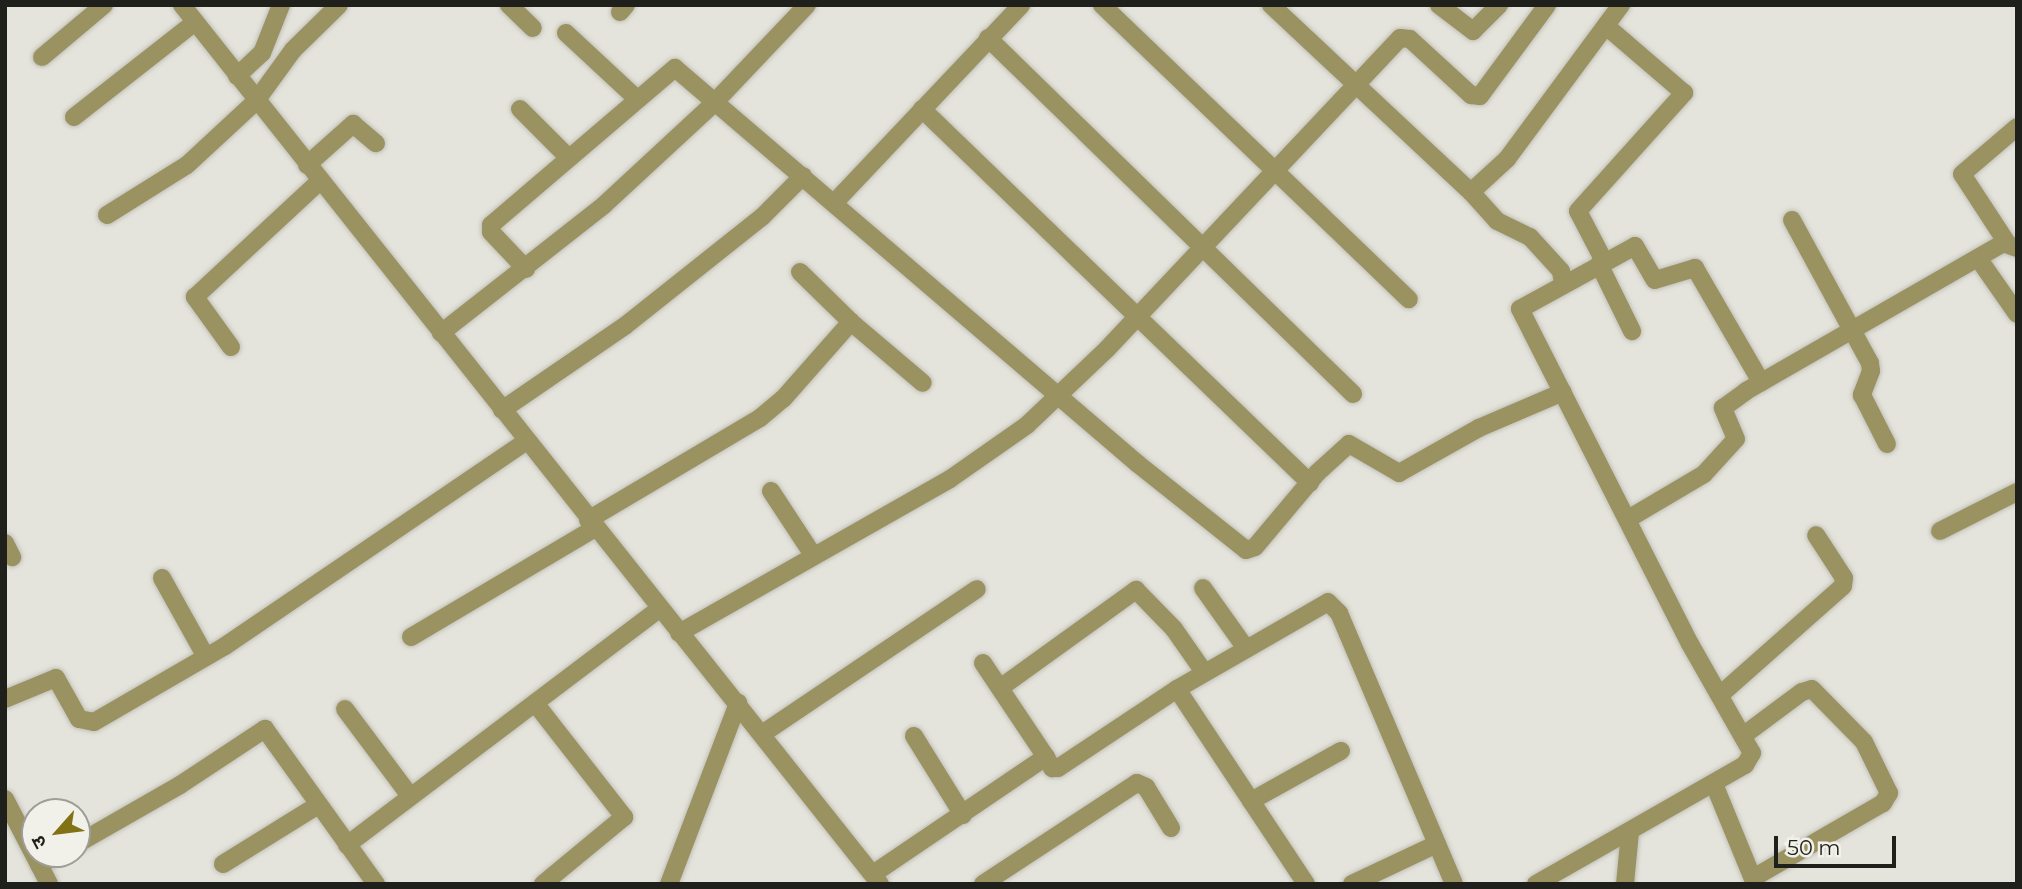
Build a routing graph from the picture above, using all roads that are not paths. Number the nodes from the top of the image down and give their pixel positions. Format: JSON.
{"nodes":[{"id":1,"x":104,"y":5,"type":"edge"},
{"id":2,"x":182,"y":5,"type":"edge"},
{"id":3,"x":281,"y":5,"type":"edge"},
{"id":4,"x":339,"y":5,"type":"edge"},
{"id":5,"x":509,"y":5,"type":"edge"},
{"id":6,"x":807,"y":5,"type":"edge"},
{"id":7,"x":1021,"y":5,"type":"edge"},
{"id":8,"x":1102,"y":5,"type":"edge"},
{"id":9,"x":1439,"y":5,"type":"edge"},
{"id":10,"x":1499,"y":5,"type":"edge"},
{"id":11,"x":1547,"y":5,"type":"edge"},
{"id":12,"x":1621,"y":5,"type":"edge"},
{"id":13,"x":1282,"y":9,"type":"edge"},
{"id":14,"x":195,"y":22,"type":"junction"},
{"id":15,"x":1606,"y":26,"type":"junction"},
{"id":16,"x":533,"y":28,"type":"dead end"},
{"id":17,"x":566,"y":33,"type":"dead end"},
{"id":18,"x":988,"y":37,"type":"junction"},
{"id":19,"x":42,"y":57,"type":"dead end"},
{"id":20,"x":243,"y":71,"type":"junction"},
{"id":21,"x":1356,"y":88,"type":"junction"},
{"id":22,"x":260,"y":96,"type":"junction"},
{"id":23,"x":637,"y":99,"type":"junction"},
{"id":24,"x":714,"y":103,"type":"junction"},
{"id":25,"x":520,"y":109,"type":"dead end"},
{"id":26,"x":922,"y":109,"type":"junction"},
{"id":27,"x":74,"y":117,"type":"dead end"},
{"id":28,"x":2017,"y":127,"type":"edge"},
{"id":29,"x":376,"y":143,"type":"dead end"},
{"id":30,"x":569,"y":158,"type":"junction"},
{"id":31,"x":314,"y":159,"type":"junction"},
{"id":32,"x":1276,"y":170,"type":"junction"},
{"id":33,"x":803,"y":176,"type":"junction"},
{"id":34,"x":320,"y":181,"type":"junction"},
{"id":35,"x":1471,"y":192,"type":"junction"},
{"id":36,"x":835,"y":202,"type":"junction"},
{"id":37,"x":107,"y":215,"type":"dead end"},
{"id":38,"x":1792,"y":220,"type":"dead end"},
{"id":39,"x":2012,"y":245,"type":"edge"},
{"id":40,"x":1202,"y":247,"type":"junction"},
{"id":41,"x":1978,"y":258,"type":"junction"},
{"id":42,"x":1601,"y":262,"type":"junction"},
{"id":43,"x":526,"y":269,"type":"junction"},
{"id":44,"x":800,"y":272,"type":"dead end"},
{"id":45,"x":1563,"y":283,"type":"junction"},
{"id":46,"x":1409,"y":299,"type":"dead end"},
{"id":47,"x":1139,"y":314,"type":"junction"},
{"id":48,"x":2017,"y":314,"type":"edge"},
{"id":49,"x":851,"y":322,"type":"junction"},
{"id":50,"x":447,"y":328,"type":"junction"},
{"id":51,"x":1632,"y":331,"type":"dead end"},
{"id":52,"x":1853,"y":331,"type":"junction"},
{"id":53,"x":231,"y":347,"type":"dead end"},
{"id":54,"x":1761,"y":382,"type":"junction"},
{"id":55,"x":923,"y":383,"type":"dead end"},
{"id":56,"x":1563,"y":392,"type":"junction"},
{"id":57,"x":1353,"y":394,"type":"dead end"},
{"id":58,"x":1059,"y":395,"type":"junction"},
{"id":59,"x":512,"y":403,"type":"junction"},
{"id":60,"x":527,"y":441,"type":"junction"},
{"id":61,"x":1887,"y":444,"type":"dead end"},
{"id":62,"x":1310,"y":482,"type":"junction"},
{"id":63,"x":771,"y":491,"type":"dead end"},
{"id":64,"x":2017,"y":492,"type":"edge"},
{"id":65,"x":597,"y":518,"type":"junction"},
{"id":66,"x":1628,"y":519,"type":"junction"},
{"id":67,"x":1940,"y":531,"type":"dead end"},
{"id":68,"x":1816,"y":535,"type":"dead end"},
{"id":69,"x":813,"y":555,"type":"junction"},
{"id":70,"x":162,"y":578,"type":"dead end"},
{"id":71,"x":1203,"y":587,"type":"dead end"},
{"id":72,"x":976,"y":589,"type":"dead end"},
{"id":73,"x":658,"y":610,"type":"junction"},
{"id":74,"x":688,"y":628,"type":"junction"},
{"id":75,"x":411,"y":637,"type":"dead end"},
{"id":76,"x":1245,"y":647,"type":"junction"},
{"id":77,"x":206,"y":657,"type":"junction"},
{"id":78,"x":984,"y":663,"type":"dead end"},
{"id":79,"x":1204,"y":672,"type":"junction"},
{"id":80,"x":1000,"y":688,"type":"junction"},
{"id":81,"x":1177,"y":689,"type":"junction"},
{"id":82,"x":1720,"y":695,"type":"junction"},
{"id":83,"x":5,"y":699,"type":"edge"},
{"id":84,"x":535,"y":703,"type":"junction"},
{"id":85,"x":738,"y":703,"type":"junction"},
{"id":86,"x":345,"y":709,"type":"dead end"},
{"id":87,"x":770,"y":729,"type":"junction"},
{"id":88,"x":1744,"y":735,"type":"junction"},
{"id":89,"x":914,"y":736,"type":"dead end"},
{"id":90,"x":1340,"y":751,"type":"dead end"},
{"id":91,"x":1046,"y":757,"type":"junction"},
{"id":92,"x":1714,"y":784,"type":"junction"},
{"id":93,"x":410,"y":796,"type":"junction"},
{"id":94,"x":5,"y":799,"type":"edge"},
{"id":95,"x":1251,"y":801,"type":"junction"},
{"id":96,"x":318,"y":805,"type":"junction"},
{"id":97,"x":962,"y":815,"type":"junction"},
{"id":98,"x":1171,"y":828,"type":"dead end"},
{"id":99,"x":21,"y":830,"type":"edge"},
{"id":100,"x":1630,"y":832,"type":"junction"},
{"id":101,"x":91,"y":836,"type":"edge"},
{"id":102,"x":1437,"y":844,"type":"junction"},
{"id":103,"x":347,"y":845,"type":"junction"},
{"id":104,"x":223,"y":864,"type":"dead end"},
{"id":105,"x":41,"y":868,"type":"edge"},
{"id":106,"x":880,"y":873,"type":"edge"},
{"id":107,"x":1754,"y":881,"type":"edge"},
{"id":108,"x":373,"y":882,"type":"edge"},
{"id":109,"x":670,"y":883,"type":"edge"},
{"id":110,"x":49,"y":884,"type":"edge"},
{"id":111,"x":543,"y":884,"type":"edge"},
{"id":112,"x":983,"y":884,"type":"edge"},
{"id":113,"x":1306,"y":884,"type":"edge"},
{"id":114,"x":1352,"y":884,"type":"edge"},
{"id":115,"x":1454,"y":884,"type":"edge"},
{"id":116,"x":1536,"y":884,"type":"edge"},
{"id":117,"x":1625,"y":884,"type":"edge"}],
"edges":[{"from":1,"to":19,"type":"street"},
{"from":2,"to":14,"type":"street"},
{"from":3,"to":20,"type":"street"},
{"from":4,"to":22,"type":"street"},
{"from":5,"to":16,"type":"street"},
{"from":6,"to":24,"type":"street"},
{"from":7,"to":18,"type":"street"},
{"from":8,"to":32,"type":"street"},
{"from":9,"to":10,"type":"street"},
{"from":11,"to":21,"type":"street"},
{"from":12,"to":15,"type":"street"},
{"from":13,"to":21,"type":"street"},
{"from":14,"to":20,"type":"street"},
{"from":14,"to":27,"type":"street"},
{"from":15,"to":35,"type":"street"},
{"from":15,"to":42,"type":"street"},
{"from":17,"to":23,"type":"street"},
{"from":18,"to":26,"type":"street"},
{"from":18,"to":40,"type":"street"},
{"from":20,"to":22,"type":"street"},
{"from":21,"to":32,"type":"street"},
{"from":21,"to":35,"type":"street"},
{"from":22,"to":31,"type":"street"},
{"from":22,"to":37,"type":"street"},
{"from":23,"to":24,"type":"street"},
{"from":23,"to":30,"type":"street"},
{"from":24,"to":33,"type":"street"},
{"from":24,"to":43,"type":"street"},
{"from":25,"to":30,"type":"street"},
{"from":26,"to":36,"type":"street"},
{"from":26,"to":47,"type":"street"},
{"from":28,"to":39,"type":"street"},
{"from":29,"to":31,"type":"street"},
{"from":30,"to":43,"type":"street"},
{"from":31,"to":34,"type":"street"},
{"from":32,"to":40,"type":"street"},
{"from":32,"to":46,"type":"street"},
{"from":33,"to":36,"type":"street"},
{"from":33,"to":59,"type":"street"},
{"from":34,"to":50,"type":"street"},
{"from":34,"to":53,"type":"street"},
{"from":35,"to":45,"type":"street"},
{"from":36,"to":58,"type":"street"},
{"from":38,"to":52,"type":"street"},
{"from":39,"to":41,"type":"street"},
{"from":40,"to":47,"type":"street"},
{"from":40,"to":57,"type":"street"},
{"from":41,"to":48,"type":"street"},
{"from":41,"to":52,"type":"street"},
{"from":42,"to":45,"type":"street"},
{"from":42,"to":51,"type":"street"},
{"from":42,"to":54,"type":"street"},
{"from":43,"to":50,"type":"street"},
{"from":44,"to":49,"type":"street"},
{"from":45,"to":56,"type":"street"},
{"from":47,"to":58,"type":"street"},
{"from":47,"to":62,"type":"street"},
{"from":49,"to":55,"type":"street"},
{"from":49,"to":65,"type":"street"},
{"from":50,"to":59,"type":"street"},
{"from":52,"to":54,"type":"street"},
{"from":52,"to":61,"type":"street"},
{"from":54,"to":66,"type":"street"},
{"from":56,"to":62,"type":"street"},
{"from":56,"to":66,"type":"street"},
{"from":58,"to":62,"type":"street"},
{"from":58,"to":69,"type":"street"},
{"from":59,"to":60,"type":"street"},
{"from":60,"to":65,"type":"street"},
{"from":60,"to":77,"type":"street"},
{"from":63,"to":69,"type":"street"},
{"from":64,"to":67,"type":"street"},
{"from":65,"to":73,"type":"street"},
{"from":65,"to":75,"type":"street"},
{"from":66,"to":82,"type":"street"},
{"from":68,"to":82,"type":"street"},
{"from":69,"to":74,"type":"street"},
{"from":70,"to":77,"type":"street"},
{"from":71,"to":76,"type":"street"},
{"from":72,"to":87,"type":"street"},
{"from":73,"to":74,"type":"street"},
{"from":73,"to":84,"type":"street"},
{"from":74,"to":85,"type":"street"},
{"from":76,"to":79,"type":"street"},
{"from":76,"to":102,"type":"street"},
{"from":77,"to":83,"type":"street"},
{"from":78,"to":80,"type":"street"},
{"from":79,"to":80,"type":"street"},
{"from":79,"to":81,"type":"street"},
{"from":80,"to":91,"type":"street"},
{"from":81,"to":91,"type":"street"},
{"from":81,"to":95,"type":"street"},
{"from":82,"to":88,"type":"street"},
{"from":84,"to":93,"type":"street"},
{"from":84,"to":111,"type":"street"},
{"from":85,"to":87,"type":"street"},
{"from":85,"to":109,"type":"street"},
{"from":86,"to":93,"type":"street"},
{"from":87,"to":106,"type":"street"},
{"from":88,"to":92,"type":"street"},
{"from":88,"to":107,"type":"street"},
{"from":89,"to":97,"type":"street"},
{"from":90,"to":95,"type":"street"},
{"from":91,"to":97,"type":"street"},
{"from":92,"to":100,"type":"street"},
{"from":92,"to":107,"type":"street"},
{"from":93,"to":103,"type":"street"},
{"from":94,"to":99,"type":"street"},
{"from":95,"to":113,"type":"street"},
{"from":96,"to":101,"type":"street"},
{"from":96,"to":103,"type":"street"},
{"from":96,"to":104,"type":"street"},
{"from":97,"to":106,"type":"street"},
{"from":98,"to":112,"type":"street"},
{"from":100,"to":116,"type":"street"},
{"from":100,"to":117,"type":"street"},
{"from":102,"to":114,"type":"street"},
{"from":102,"to":115,"type":"street"},
{"from":103,"to":108,"type":"street"},
{"from":105,"to":110,"type":"street"}]}
